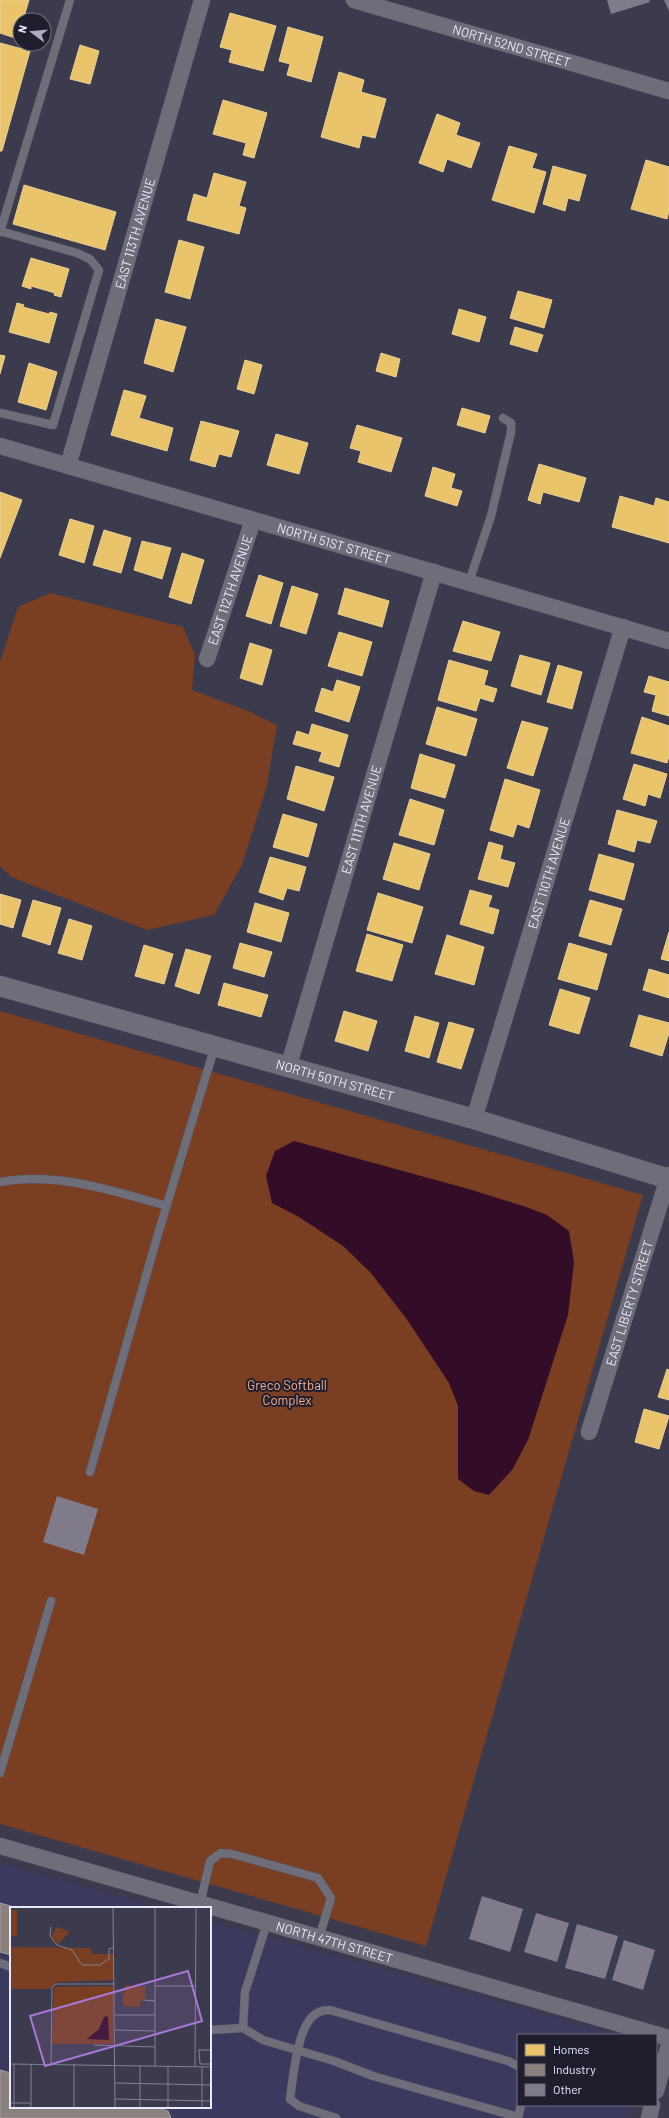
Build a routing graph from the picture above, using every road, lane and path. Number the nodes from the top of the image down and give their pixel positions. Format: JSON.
{"nodes":[{"id":1,"x":70,"y":0,"type":"edge"},
{"id":2,"x":202,"y":0,"type":"edge"},
{"id":3,"x":354,"y":0,"type":"edge"},
{"id":4,"x":669,"y":91,"type":"edge"},
{"id":5,"x":0,"y":232,"type":"edge"},
{"id":6,"x":0,"y":413,"type":"edge"},
{"id":7,"x":504,"y":418,"type":"dead end"},
{"id":8,"x":0,"y":446,"type":"edge"},
{"id":9,"x":68,"y":466,"type":"junction"},
{"id":10,"x":252,"y":520,"type":"junction"},
{"id":11,"x":434,"y":572,"type":"junction"},
{"id":12,"x":470,"y":582,"type":"junction"},
{"id":13,"x":623,"y":627,"type":"junction"},
{"id":14,"x":669,"y":641,"type":"edge"},
{"id":15,"x":207,"y":659,"type":"dead end"},
{"id":16,"x":0,"y":986,"type":"edge"},
{"id":17,"x":215,"y":1045,"type":"junction"},
{"id":18,"x":288,"y":1068,"type":"junction"},
{"id":19,"x":474,"y":1119,"type":"junction"},
{"id":20,"x":669,"y":1177,"type":"edge"},
{"id":21,"x":0,"y":1182,"type":"edge"},
{"id":22,"x":167,"y":1206,"type":"junction"},
{"id":23,"x":589,"y":1432,"type":"dead end"},
{"id":24,"x":90,"y":1472,"type":"dead end"},
{"id":25,"x":51,"y":1602,"type":"dead end"},
{"id":26,"x":0,"y":1773,"type":"edge"},
{"id":27,"x":0,"y":1846,"type":"edge"},
{"id":28,"x":200,"y":1904,"type":"junction"},
{"id":29,"x":211,"y":1907,"type":"edge"},
{"id":30,"x":211,"y":1907,"type":"edge"},
{"id":31,"x":267,"y":1923,"type":"junction"},
{"id":32,"x":319,"y":1938,"type":"junction"},
{"id":33,"x":0,"y":1963,"type":"edge"},
{"id":34,"x":10,"y":1967,"type":"edge"},
{"id":35,"x":243,"y":2028,"type":"junction"},
{"id":36,"x":211,"y":2030,"type":"edge"},
{"id":37,"x":655,"y":2034,"type":"edge"},
{"id":38,"x":657,"y":2035,"type":"edge"},
{"id":39,"x":669,"y":2038,"type":"edge"},
{"id":40,"x":669,"y":2045,"type":"edge"},
{"id":41,"x":298,"y":2050,"type":"junction"},
{"id":42,"x":517,"y":2066,"type":"edge"},
{"id":43,"x":657,"y":2087,"type":"edge"},
{"id":44,"x":521,"y":2106,"type":"edge"},
{"id":45,"x":652,"y":2106,"type":"edge"},
{"id":46,"x":518,"y":2117,"type":"edge"},
{"id":47,"x":336,"y":2118,"type":"edge"},
{"id":48,"x":648,"y":2118,"type":"edge"}],
"edges":[{"from":1,"to":5,"type":"lane"},
{"from":2,"to":9,"type":"street","name":"EAST 113TH AVENUE"},
{"from":3,"to":4,"type":"street","name":"NORTH 52ND STREET"},
{"from":5,"to":6,"type":"lane"},
{"from":7,"to":12,"type":"lane"},
{"from":8,"to":9,"type":"street","name":"NORTH 51ST STREET"},
{"from":9,"to":10,"type":"street","name":"NORTH 51ST STREET"},
{"from":10,"to":11,"type":"street","name":"NORTH 51ST STREET"},
{"from":10,"to":15,"type":"street","name":"EAST 112TH AVENUE"},
{"from":11,"to":12,"type":"street","name":"NORTH 51ST STREET"},
{"from":11,"to":18,"type":"street","name":"EAST 111TH AVENUE"},
{"from":12,"to":13,"type":"street","name":"NORTH 51ST STREET"},
{"from":13,"to":14,"type":"street","name":"NORTH 51ST STREET"},
{"from":13,"to":19,"type":"street","name":"EAST 110TH AVENUE"},
{"from":16,"to":17,"type":"street","name":"NORTH 50TH STREET"},
{"from":17,"to":18,"type":"street","name":"NORTH 50TH STREET"},
{"from":17,"to":22,"type":"lane"},
{"from":18,"to":19,"type":"street","name":"NORTH 50TH STREET"},
{"from":19,"to":20,"type":"street","name":"NORTH 50TH STREET"},
{"from":20,"to":23,"type":"street","name":"EAST LIBERTY STREET"},
{"from":21,"to":22,"type":"lane"},
{"from":22,"to":24,"type":"lane"},
{"from":25,"to":26,"type":"lane"},
{"from":27,"to":28,"type":"street","name":"NORTH 47TH STREET"},
{"from":28,"to":30,"type":"street","name":"NORTH 47TH STREET"},
{"from":28,"to":32,"type":"lane"},
{"from":29,"to":31,"type":"street","name":"NORTH 47TH STREET"},
{"from":31,"to":32,"type":"street","name":"NORTH 47TH STREET"},
{"from":31,"to":35,"type":"lane"},
{"from":32,"to":37,"type":"street","name":"NORTH 47TH STREET"},
{"from":33,"to":34,"type":"lane"},
{"from":35,"to":36,"type":"lane"},
{"from":35,"to":41,"type":"lane"},
{"from":38,"to":39,"type":"street","name":"NORTH 47TH STREET"},
{"from":40,"to":43,"type":"street"},
{"from":41,"to":42,"type":"lane"},
{"from":41,"to":46,"type":"lane"},
{"from":41,"to":47,"type":"lane"},
{"from":44,"to":46,"type":"lane"},
{"from":45,"to":48,"type":"street"}]}
